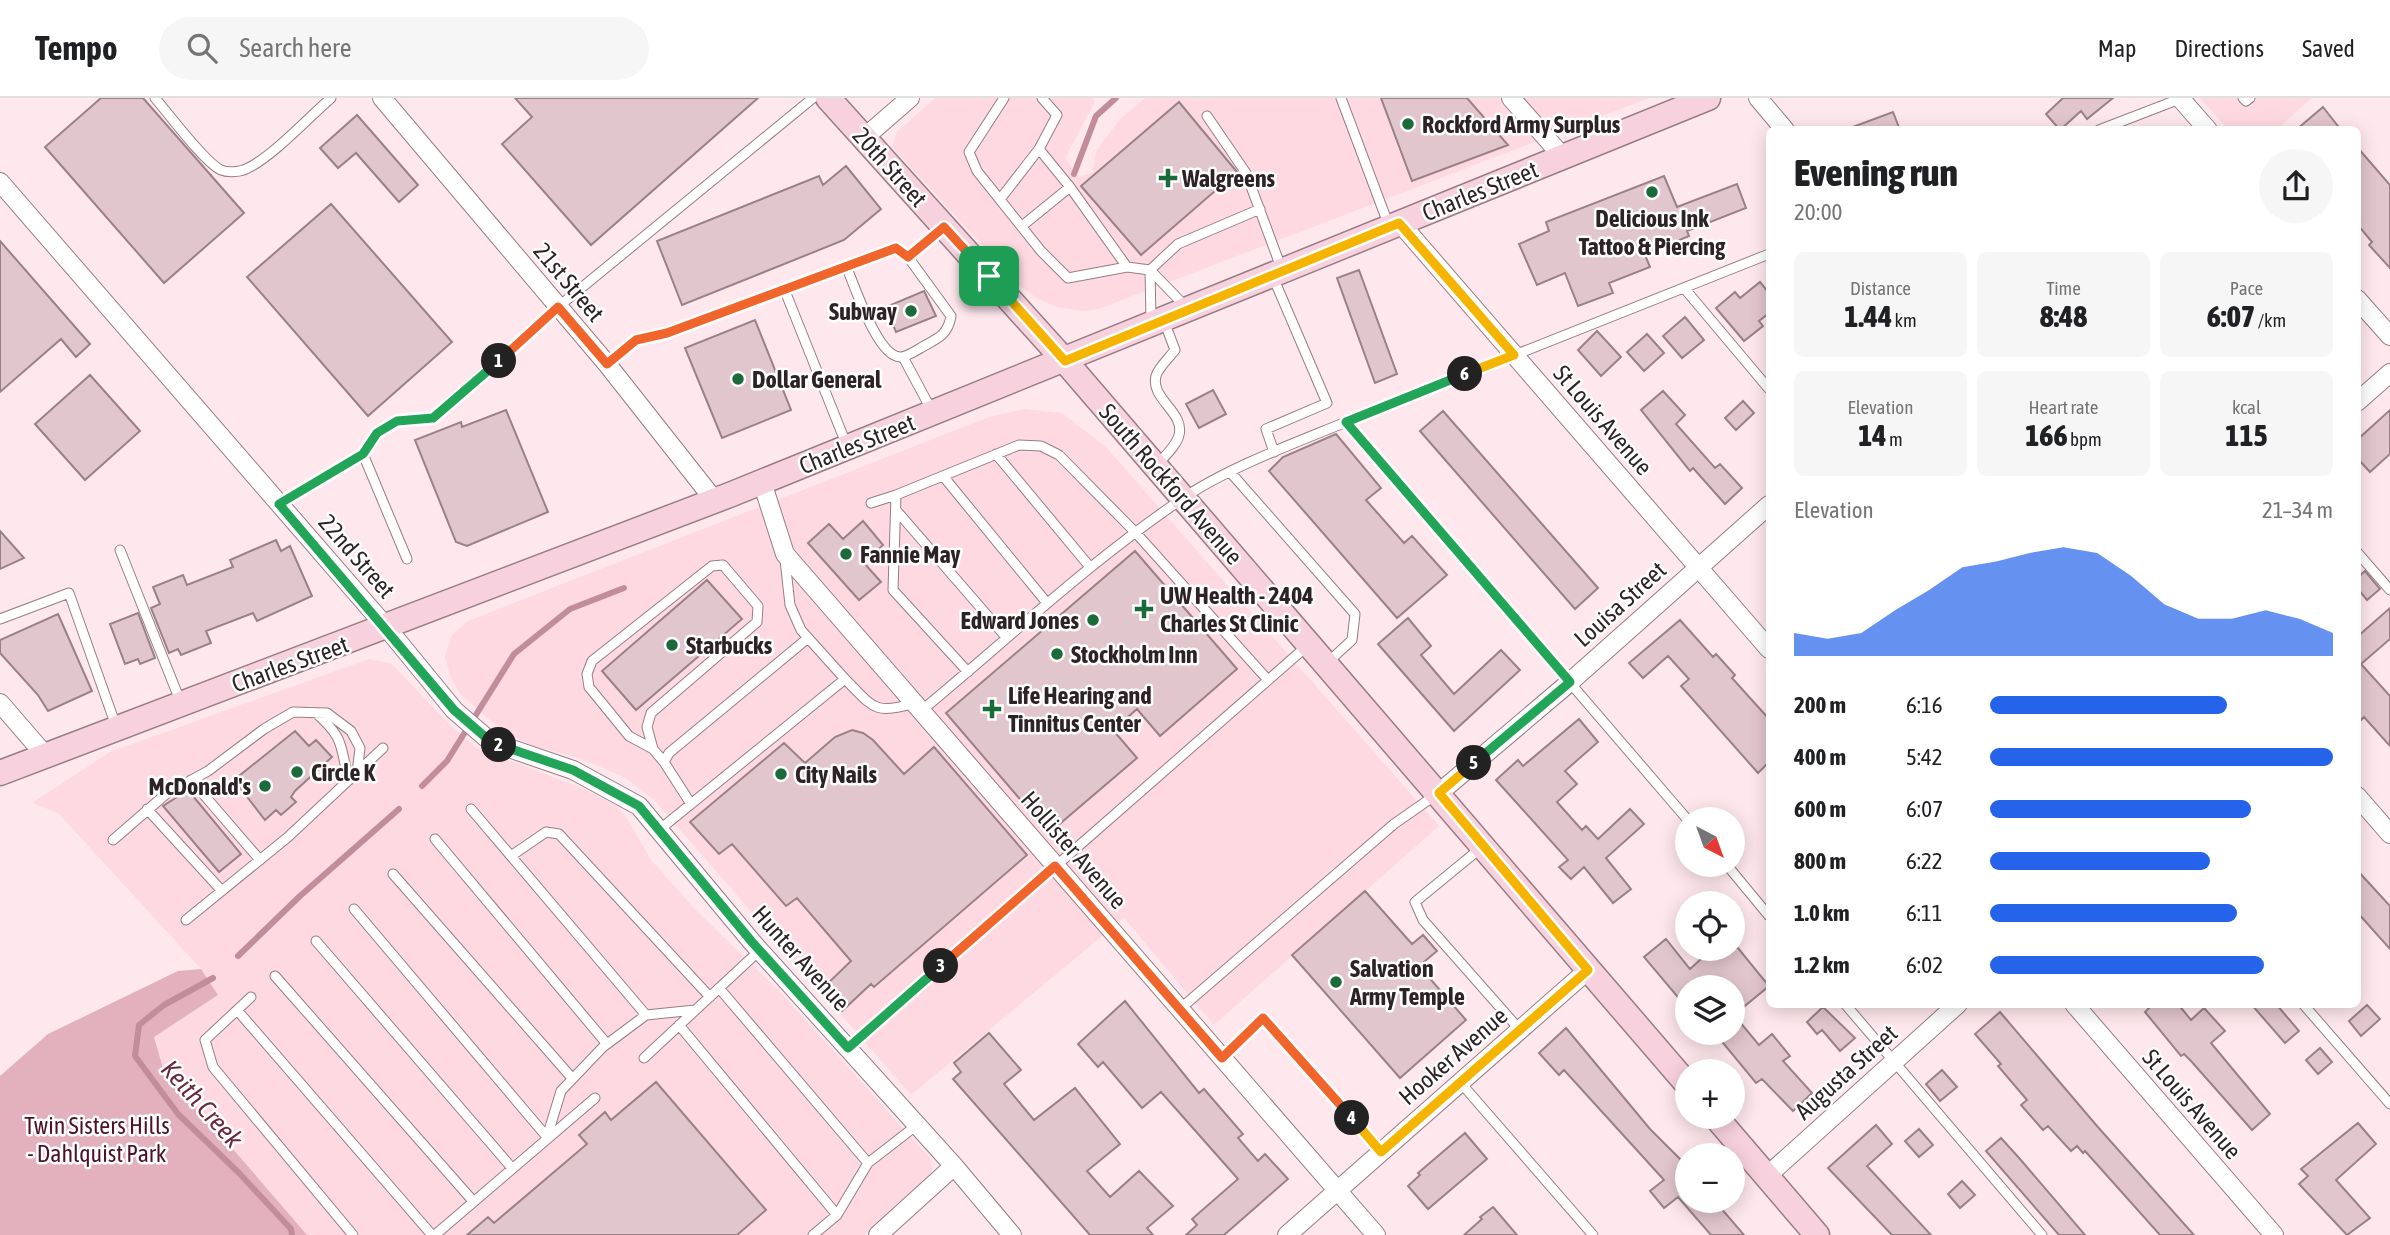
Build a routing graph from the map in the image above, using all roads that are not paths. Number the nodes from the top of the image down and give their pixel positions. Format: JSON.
{"nodes":[{"id":1,"x":155,"y":98,"type":"edge"},
{"id":2,"x":331,"y":98,"type":"edge"},
{"id":3,"x":382,"y":98,"type":"edge"},
{"id":4,"x":813,"y":98,"type":"edge"},
{"id":5,"x":828,"y":98,"type":"edge"},
{"id":6,"x":910,"y":98,"type":"edge"},
{"id":7,"x":1004,"y":98,"type":"edge"},
{"id":8,"x":1042,"y":98,"type":"edge"},
{"id":9,"x":1341,"y":98,"type":"edge"},
{"id":10,"x":1511,"y":98,"type":"edge"},
{"id":11,"x":1708,"y":98,"type":"edge"},
{"id":12,"x":1758,"y":98,"type":"edge"},
{"id":13,"x":2181,"y":98,"type":"edge"},
{"id":14,"x":2244,"y":98,"type":"edge"},
{"id":15,"x":2250,"y":98,"type":"edge"},
{"id":16,"x":1208,"y":116,"type":"dead end"},
{"id":17,"x":1782,"y":126,"type":"edge"},
{"id":18,"x":2109,"y":126,"type":"edge"},
{"id":19,"x":2205,"y":126,"type":"edge"},
{"id":20,"x":863,"y":138,"type":"junction"},
{"id":21,"x":1039,"y":149,"type":"junction"},
{"id":22,"x":1563,"y":157,"type":"junction"},
{"id":23,"x":0,"y":182,"type":"edge"},
{"id":24,"x":1070,"y":187,"type":"junction"},
{"id":25,"x":1001,"y":198,"type":"junction"},
{"id":26,"x":1260,"y":209,"type":"junction"},
{"id":27,"x":1395,"y":225,"type":"junction"},
{"id":28,"x":1022,"y":226,"type":"junction"},
{"id":29,"x":944,"y":227,"type":"junction"},
{"id":30,"x":1766,"y":255,"type":"edge"},
{"id":31,"x":908,"y":257,"type":"junction"},
{"id":32,"x":846,"y":266,"type":"junction"},
{"id":33,"x":1127,"y":267,"type":"junction"},
{"id":34,"x":1150,"y":270,"type":"junction"},
{"id":35,"x":1277,"y":274,"type":"junction"},
{"id":36,"x":1684,"y":288,"type":"junction"},
{"id":37,"x":785,"y":290,"type":"junction"},
{"id":38,"x":2361,"y":303,"type":"edge"},
{"id":39,"x":558,"y":307,"type":"junction"},
{"id":40,"x":1188,"y":309,"type":"junction"},
{"id":41,"x":1157,"y":322,"type":"junction"},
{"id":42,"x":2390,"y":336,"type":"edge"},
{"id":43,"x":1514,"y":355,"type":"junction"},
{"id":44,"x":903,"y":357,"type":"junction"},
{"id":45,"x":1065,"y":361,"type":"junction"},
{"id":46,"x":607,"y":364,"type":"junction"},
{"id":47,"x":2390,"y":373,"type":"edge"},
{"id":48,"x":1766,"y":385,"type":"edge"},
{"id":49,"x":2361,"y":398,"type":"edge"},
{"id":50,"x":934,"y":413,"type":"junction"},
{"id":51,"x":1346,"y":422,"type":"junction"},
{"id":52,"x":848,"y":448,"type":"junction"},
{"id":53,"x":1274,"y":452,"type":"junction"},
{"id":54,"x":363,"y":454,"type":"junction"},
{"id":55,"x":996,"y":454,"type":"junction"},
{"id":56,"x":1156,"y":466,"type":"junction"},
{"id":57,"x":1231,"y":473,"type":"junction"},
{"id":58,"x":943,"y":476,"type":"junction"},
{"id":59,"x":762,"y":482,"type":"junction"},
{"id":60,"x":896,"y":495,"type":"junction"},
{"id":61,"x":1183,"y":498,"type":"junction"},
{"id":62,"x":715,"y":501,"type":"junction"},
{"id":63,"x":871,"y":503,"type":"dead end"},
{"id":64,"x":279,"y":504,"type":"junction"},
{"id":65,"x":1766,"y":508,"type":"edge"},
{"id":66,"x":896,"y":510,"type":"junction"},
{"id":67,"x":1136,"y":533,"type":"junction"},
{"id":68,"x":120,"y":550,"type":"dead end"},
{"id":69,"x":785,"y":554,"type":"junction"},
{"id":70,"x":2361,"y":557,"type":"edge"},
{"id":71,"x":407,"y":559,"type":"dead end"},
{"id":72,"x":1090,"y":567,"type":"junction"},
{"id":73,"x":1699,"y":567,"type":"junction"},
{"id":74,"x":2390,"y":590,"type":"edge"},
{"id":75,"x":1047,"y":603,"type":"junction"},
{"id":76,"x":0,"y":619,"type":"edge"},
{"id":77,"x":387,"y":628,"type":"junction"},
{"id":78,"x":1006,"y":637,"type":"junction"},
{"id":79,"x":807,"y":638,"type":"junction"},
{"id":80,"x":1309,"y":645,"type":"junction"},
{"id":81,"x":1766,"y":645,"type":"edge"},
{"id":82,"x":1326,"y":664,"type":"junction"},
{"id":83,"x":968,"y":672,"type":"junction"},
{"id":84,"x":845,"y":679,"type":"junction"},
{"id":85,"x":1268,"y":680,"type":"junction"},
{"id":86,"x":1570,"y":682,"type":"junction"},
{"id":87,"x":0,"y":703,"type":"edge"},
{"id":88,"x":181,"y":704,"type":"junction"},
{"id":89,"x":917,"y":707,"type":"junction"},
{"id":90,"x":316,"y":713,"type":"junction"},
{"id":91,"x":117,"y":728,"type":"junction"},
{"id":92,"x":383,"y":748,"type":"dead end"},
{"id":93,"x":653,"y":749,"type":"junction"},
{"id":94,"x":45,"y":755,"type":"junction"},
{"id":95,"x":664,"y":762,"type":"junction"},
{"id":96,"x":0,"y":773,"type":"edge"},
{"id":97,"x":353,"y":776,"type":"junction"},
{"id":98,"x":191,"y":780,"type":"junction"},
{"id":99,"x":1439,"y":793,"type":"junction"},
{"id":100,"x":2361,"y":801,"type":"edge"},
{"id":101,"x":691,"y":804,"type":"junction"},
{"id":102,"x":639,"y":806,"type":"joint"},
{"id":103,"x":1677,"y":807,"type":"edge"},
{"id":104,"x":148,"y":809,"type":"junction"},
{"id":105,"x":471,"y":809,"type":"dead end"},
{"id":106,"x":659,"y":830,"type":"junction"},
{"id":107,"x":2390,"y":834,"type":"edge"},
{"id":108,"x":435,"y":839,"type":"dead end"},
{"id":109,"x":113,"y":841,"type":"dead end"},
{"id":110,"x":1484,"y":846,"type":"junction"},
{"id":111,"x":511,"y":856,"type":"junction"},
{"id":112,"x":260,"y":860,"type":"junction"},
{"id":113,"x":1055,"y":866,"type":"junction"},
{"id":114,"x":393,"y":874,"type":"dead end"},
{"id":115,"x":1737,"y":877,"type":"edge"},
{"id":116,"x":222,"y":891,"type":"junction"},
{"id":117,"x":354,"y":909,"type":"dead end"},
{"id":118,"x":1766,"y":912,"type":"edge"},
{"id":119,"x":186,"y":920,"type":"dead end"},
{"id":120,"x":316,"y":941,"type":"dead end"},
{"id":121,"x":760,"y":950,"type":"junction"},
{"id":122,"x":1588,"y":970,"type":"junction"},
{"id":123,"x":275,"y":976,"type":"dead end"},
{"id":124,"x":719,"y":988,"type":"junction"},
{"id":125,"x":251,"y":997,"type":"dead end"},
{"id":126,"x":710,"y":997,"type":"junction"},
{"id":127,"x":1848,"y":1008,"type":"edge"},
{"id":128,"x":1954,"y":1008,"type":"edge"},
{"id":129,"x":2077,"y":1008,"type":"edge"},
{"id":130,"x":2306,"y":1008,"type":"edge"},
{"id":131,"x":1180,"y":1009,"type":"junction"},
{"id":132,"x":237,"y":1010,"type":"junction"},
{"id":133,"x":695,"y":1010,"type":"junction"},
{"id":134,"x":646,"y":1015,"type":"junction"},
{"id":135,"x":679,"y":1026,"type":"junction"},
{"id":136,"x":1520,"y":1030,"type":"junction"},
{"id":137,"x":607,"y":1044,"type":"junction"},
{"id":138,"x":848,"y":1048,"type":"junction"},
{"id":139,"x":644,"y":1058,"type":"dead end"},
{"id":140,"x":1222,"y":1058,"type":"junction"},
{"id":141,"x":1894,"y":1062,"type":"junction"},
{"id":142,"x":1675,"y":1070,"type":"edge"},
{"id":143,"x":572,"y":1079,"type":"junction"},
{"id":144,"x":1460,"y":1082,"type":"junction"},
{"id":145,"x":595,"y":1098,"type":"dead end"},
{"id":146,"x":2390,"y":1104,"type":"edge"},
{"id":147,"x":917,"y":1125,"type":"junction"},
{"id":148,"x":1726,"y":1129,"type":"edge"},
{"id":149,"x":547,"y":1137,"type":"junction"},
{"id":150,"x":1381,"y":1152,"type":"junction"},
{"id":151,"x":867,"y":1163,"type":"junction"},
{"id":152,"x":954,"y":1166,"type":"junction"},
{"id":153,"x":512,"y":1168,"type":"junction"},
{"id":154,"x":1767,"y":1176,"type":"junction"},
{"id":155,"x":1337,"y":1191,"type":"junction"},
{"id":156,"x":473,"y":1201,"type":"junction"},
{"id":157,"x":837,"y":1215,"type":"junction"},
{"id":158,"x":354,"y":1235,"type":"edge"},
{"id":159,"x":433,"y":1235,"type":"edge"},
{"id":160,"x":813,"y":1235,"type":"edge"},
{"id":161,"x":877,"y":1235,"type":"edge"},
{"id":162,"x":1012,"y":1235,"type":"edge"},
{"id":163,"x":1287,"y":1235,"type":"edge"},
{"id":164,"x":1376,"y":1235,"type":"edge"},
{"id":165,"x":1592,"y":1235,"type":"edge"},
{"id":166,"x":1817,"y":1235,"type":"edge"},
{"id":167,"x":2042,"y":1235,"type":"edge"},
{"id":168,"x":2274,"y":1235,"type":"edge"}],
"edges":[{"from":1,"to":2,"type":"lane"},
{"from":3,"to":39,"type":"street","name":"21st Street"},
{"from":4,"to":39,"type":"lane"},
{"from":5,"to":20,"type":"main road","name":"20th Street"},
{"from":6,"to":20,"type":"street"},
{"from":7,"to":25,"type":"lane"},
{"from":8,"to":21,"type":"lane"},
{"from":9,"to":27,"type":"lane"},
{"from":10,"to":22,"type":"street"},
{"from":11,"to":22,"type":"main road","name":"Charles Street"},
{"from":12,"to":17,"type":"street"},
{"from":13,"to":18,"type":"lane"},
{"from":13,"to":19,"type":"street"},
{"from":14,"to":15,"type":"lane"},
{"from":16,"to":26,"type":"lane"},
{"from":20,"to":29,"type":"main road","name":"20th Street"},
{"from":21,"to":24,"type":"lane"},
{"from":21,"to":25,"type":"lane"},
{"from":22,"to":27,"type":"main road","name":"Charles Street"},
{"from":23,"to":64,"type":"street","name":"22nd Street"},
{"from":24,"to":28,"type":"lane"},
{"from":24,"to":33,"type":"lane"},
{"from":25,"to":28,"type":"lane"},
{"from":26,"to":34,"type":"lane"},
{"from":26,"to":35,"type":"lane"},
{"from":27,"to":35,"type":"main road","name":"Charles Street"},
{"from":27,"to":43,"type":"street","name":"St Louis Avenue"},
{"from":28,"to":33,"type":"lane"},
{"from":29,"to":31,"type":"lane"},
{"from":29,"to":45,"type":"main road","name":"20th Street"},
{"from":30,"to":36,"type":"lane"},
{"from":31,"to":32,"type":"lane"},
{"from":31,"to":44,"type":"lane"},
{"from":32,"to":37,"type":"lane"},
{"from":32,"to":44,"type":"lane"},
{"from":33,"to":34,"type":"lane"},
{"from":34,"to":40,"type":"lane"},
{"from":34,"to":41,"type":"lane"},
{"from":35,"to":40,"type":"main road","name":"Charles Street"},
{"from":35,"to":53,"type":"lane"},
{"from":36,"to":43,"type":"lane"},
{"from":36,"to":48,"type":"lane"},
{"from":37,"to":46,"type":"lane"},
{"from":37,"to":52,"type":"lane"},
{"from":38,"to":42,"type":"street"},
{"from":39,"to":46,"type":"street","name":"21st Street"},
{"from":39,"to":54,"type":"lane"},
{"from":40,"to":41,"type":"main road","name":"Charles Street"},
{"from":41,"to":45,"type":"main road","name":"Charles Street"},
{"from":41,"to":56,"type":"lane"},
{"from":43,"to":51,"type":"lane"},
{"from":43,"to":73,"type":"street","name":"St Louis Avenue"},
{"from":44,"to":50,"type":"lane"},
{"from":45,"to":50,"type":"main road","name":"Charles Street"},
{"from":45,"to":56,"type":"main road","name":"South Rockford Avenue"},
{"from":46,"to":62,"type":"street","name":"21st Street"},
{"from":47,"to":49,"type":"street"},
{"from":50,"to":52,"type":"main road","name":"Charles Street"},
{"from":51,"to":53,"type":"lane"},
{"from":51,"to":86,"type":"lane"},
{"from":52,"to":59,"type":"main road","name":"Charles Street"},
{"from":53,"to":57,"type":"lane"},
{"from":54,"to":64,"type":"lane"},
{"from":54,"to":71,"type":"lane"},
{"from":55,"to":58,"type":"lane"},
{"from":55,"to":67,"type":"lane"},
{"from":55,"to":72,"type":"lane"},
{"from":56,"to":61,"type":"main road","name":"South Rockford Avenue"},
{"from":57,"to":61,"type":"lane"},
{"from":57,"to":82,"type":"lane"},
{"from":58,"to":60,"type":"lane"},
{"from":58,"to":75,"type":"lane"},
{"from":59,"to":62,"type":"main road","name":"Charles Street"},
{"from":59,"to":69,"type":"street","name":"Hollister Avenue"},
{"from":60,"to":63,"type":"lane"},
{"from":60,"to":66,"type":"lane"},
{"from":61,"to":67,"type":"lane"},
{"from":61,"to":80,"type":"main road","name":"South Rockford Avenue"},
{"from":62,"to":77,"type":"main road","name":"Charles Street"},
{"from":64,"to":77,"type":"street","name":"22nd Street"},
{"from":65,"to":73,"type":"street","name":"Louisa Street"},
{"from":66,"to":78,"type":"lane"},
{"from":66,"to":83,"type":"lane"},
{"from":67,"to":72,"type":"lane"},
{"from":67,"to":85,"type":"lane"},
{"from":68,"to":88,"type":"lane"},
{"from":69,"to":79,"type":"lane"},
{"from":69,"to":89,"type":"street","name":"Hollister Avenue"},
{"from":70,"to":74,"type":"lane"},
{"from":72,"to":75,"type":"lane"},
{"from":73,"to":81,"type":"street","name":"St Louis Avenue"},
{"from":73,"to":86,"type":"street","name":"Louisa Street"},
{"from":75,"to":78,"type":"lane"},
{"from":76,"to":91,"type":"lane"},
{"from":77,"to":88,"type":"main road","name":"Charles Street"},
{"from":77,"to":102,"type":"street","name":"22nd Street"},
{"from":78,"to":83,"type":"lane"},
{"from":79,"to":84,"type":"lane"},
{"from":79,"to":95,"type":"lane"},
{"from":80,"to":82,"type":"main road","name":"South Rockford Avenue"},
{"from":80,"to":85,"type":"lane"},
{"from":82,"to":99,"type":"main road","name":"South Rockford Avenue"},
{"from":83,"to":89,"type":"lane"},
{"from":84,"to":89,"type":"lane"},
{"from":84,"to":101,"type":"lane"},
{"from":85,"to":113,"type":"lane"},
{"from":86,"to":99,"type":"street","name":"Louisa Street"},
{"from":86,"to":103,"type":"lane"},
{"from":87,"to":94,"type":"street"},
{"from":88,"to":91,"type":"main road","name":"Charles Street"},
{"from":89,"to":113,"type":"street","name":"Hollister Avenue"},
{"from":90,"to":97,"type":"lane"},
{"from":90,"to":97,"type":"lane"},
{"from":90,"to":98,"type":"lane"},
{"from":91,"to":94,"type":"main road","name":"Charles Street"},
{"from":92,"to":97,"type":"lane"},
{"from":93,"to":93,"type":"lane"},
{"from":93,"to":95,"type":"lane"},
{"from":94,"to":96,"type":"main road","name":"Charles Street"},
{"from":95,"to":101,"type":"lane"},
{"from":97,"to":112,"type":"lane"},
{"from":98,"to":104,"type":"lane"},
{"from":98,"to":112,"type":"lane"},
{"from":99,"to":110,"type":"main road","name":"South Rockford Avenue"},
{"from":99,"to":131,"type":"lane"},
{"from":100,"to":107,"type":"street"},
{"from":101,"to":106,"type":"lane"},
{"from":102,"to":106,"type":"street","name":"Hunter Avenue"},
{"from":104,"to":109,"type":"lane"},
{"from":104,"to":116,"type":"lane"},
{"from":105,"to":111,"type":"lane"},
{"from":106,"to":121,"type":"street","name":"Hunter Avenue"},
{"from":108,"to":137,"type":"lane"},
{"from":110,"to":122,"type":"main road","name":"South Rockford Avenue"},
{"from":110,"to":136,"type":"lane"},
{"from":111,"to":126,"type":"lane"},
{"from":111,"to":134,"type":"lane"},
{"from":112,"to":116,"type":"lane"},
{"from":113,"to":131,"type":"street","name":"Hollister Avenue"},
{"from":113,"to":138,"type":"lane"},
{"from":114,"to":143,"type":"lane"},
{"from":115,"to":118,"type":"lane"},
{"from":116,"to":119,"type":"lane"},
{"from":117,"to":149,"type":"lane"},
{"from":120,"to":153,"type":"lane"},
{"from":121,"to":124,"type":"lane"},
{"from":121,"to":138,"type":"street","name":"Hunter Avenue"},
{"from":122,"to":136,"type":"street","name":"Hooker Avenue"},
{"from":122,"to":142,"type":"main road","name":"South Rockford Avenue"},
{"from":123,"to":156,"type":"lane"},
{"from":124,"to":126,"type":"lane"},
{"from":124,"to":151,"type":"lane"},
{"from":125,"to":132,"type":"lane"},
{"from":126,"to":133,"type":"lane"},
{"from":127,"to":141,"type":"lane"},
{"from":128,"to":141,"type":"street","name":"Augusta Street"},
{"from":129,"to":168,"type":"street","name":"St Louis Avenue"},
{"from":130,"to":146,"type":"lane"},
{"from":131,"to":140,"type":"street","name":"Hollister Avenue"},
{"from":132,"to":158,"type":"lane"},
{"from":132,"to":159,"type":"lane"},
{"from":133,"to":134,"type":"lane"},
{"from":133,"to":135,"type":"lane"},
{"from":134,"to":137,"type":"lane"},
{"from":135,"to":139,"type":"lane"},
{"from":135,"to":157,"type":"lane"},
{"from":136,"to":144,"type":"street","name":"Hooker Avenue"},
{"from":137,"to":143,"type":"lane"},
{"from":138,"to":147,"type":"street","name":"Hunter Avenue"},
{"from":140,"to":150,"type":"lane"},
{"from":140,"to":155,"type":"street","name":"Hollister Avenue"},
{"from":141,"to":154,"type":"street","name":"Augusta Street"},
{"from":141,"to":167,"type":"lane"},
{"from":143,"to":149,"type":"lane"},
{"from":144,"to":150,"type":"street","name":"Hooker Avenue"},
{"from":144,"to":165,"type":"lane"},
{"from":145,"to":149,"type":"lane"},
{"from":147,"to":151,"type":"lane"},
{"from":147,"to":152,"type":"street","name":"Hunter Avenue"},
{"from":148,"to":154,"type":"main road"},
{"from":149,"to":153,"type":"lane"},
{"from":150,"to":155,"type":"street","name":"Hooker Avenue"},
{"from":151,"to":157,"type":"lane"},
{"from":152,"to":161,"type":"street"},
{"from":152,"to":162,"type":"street","name":"Hunter Avenue"},
{"from":153,"to":156,"type":"lane"},
{"from":154,"to":166,"type":"main road"},
{"from":155,"to":163,"type":"street","name":"Hooker Avenue"},
{"from":155,"to":164,"type":"street","name":"Hollister Avenue"},
{"from":156,"to":159,"type":"lane"},
{"from":157,"to":160,"type":"lane"}]}
